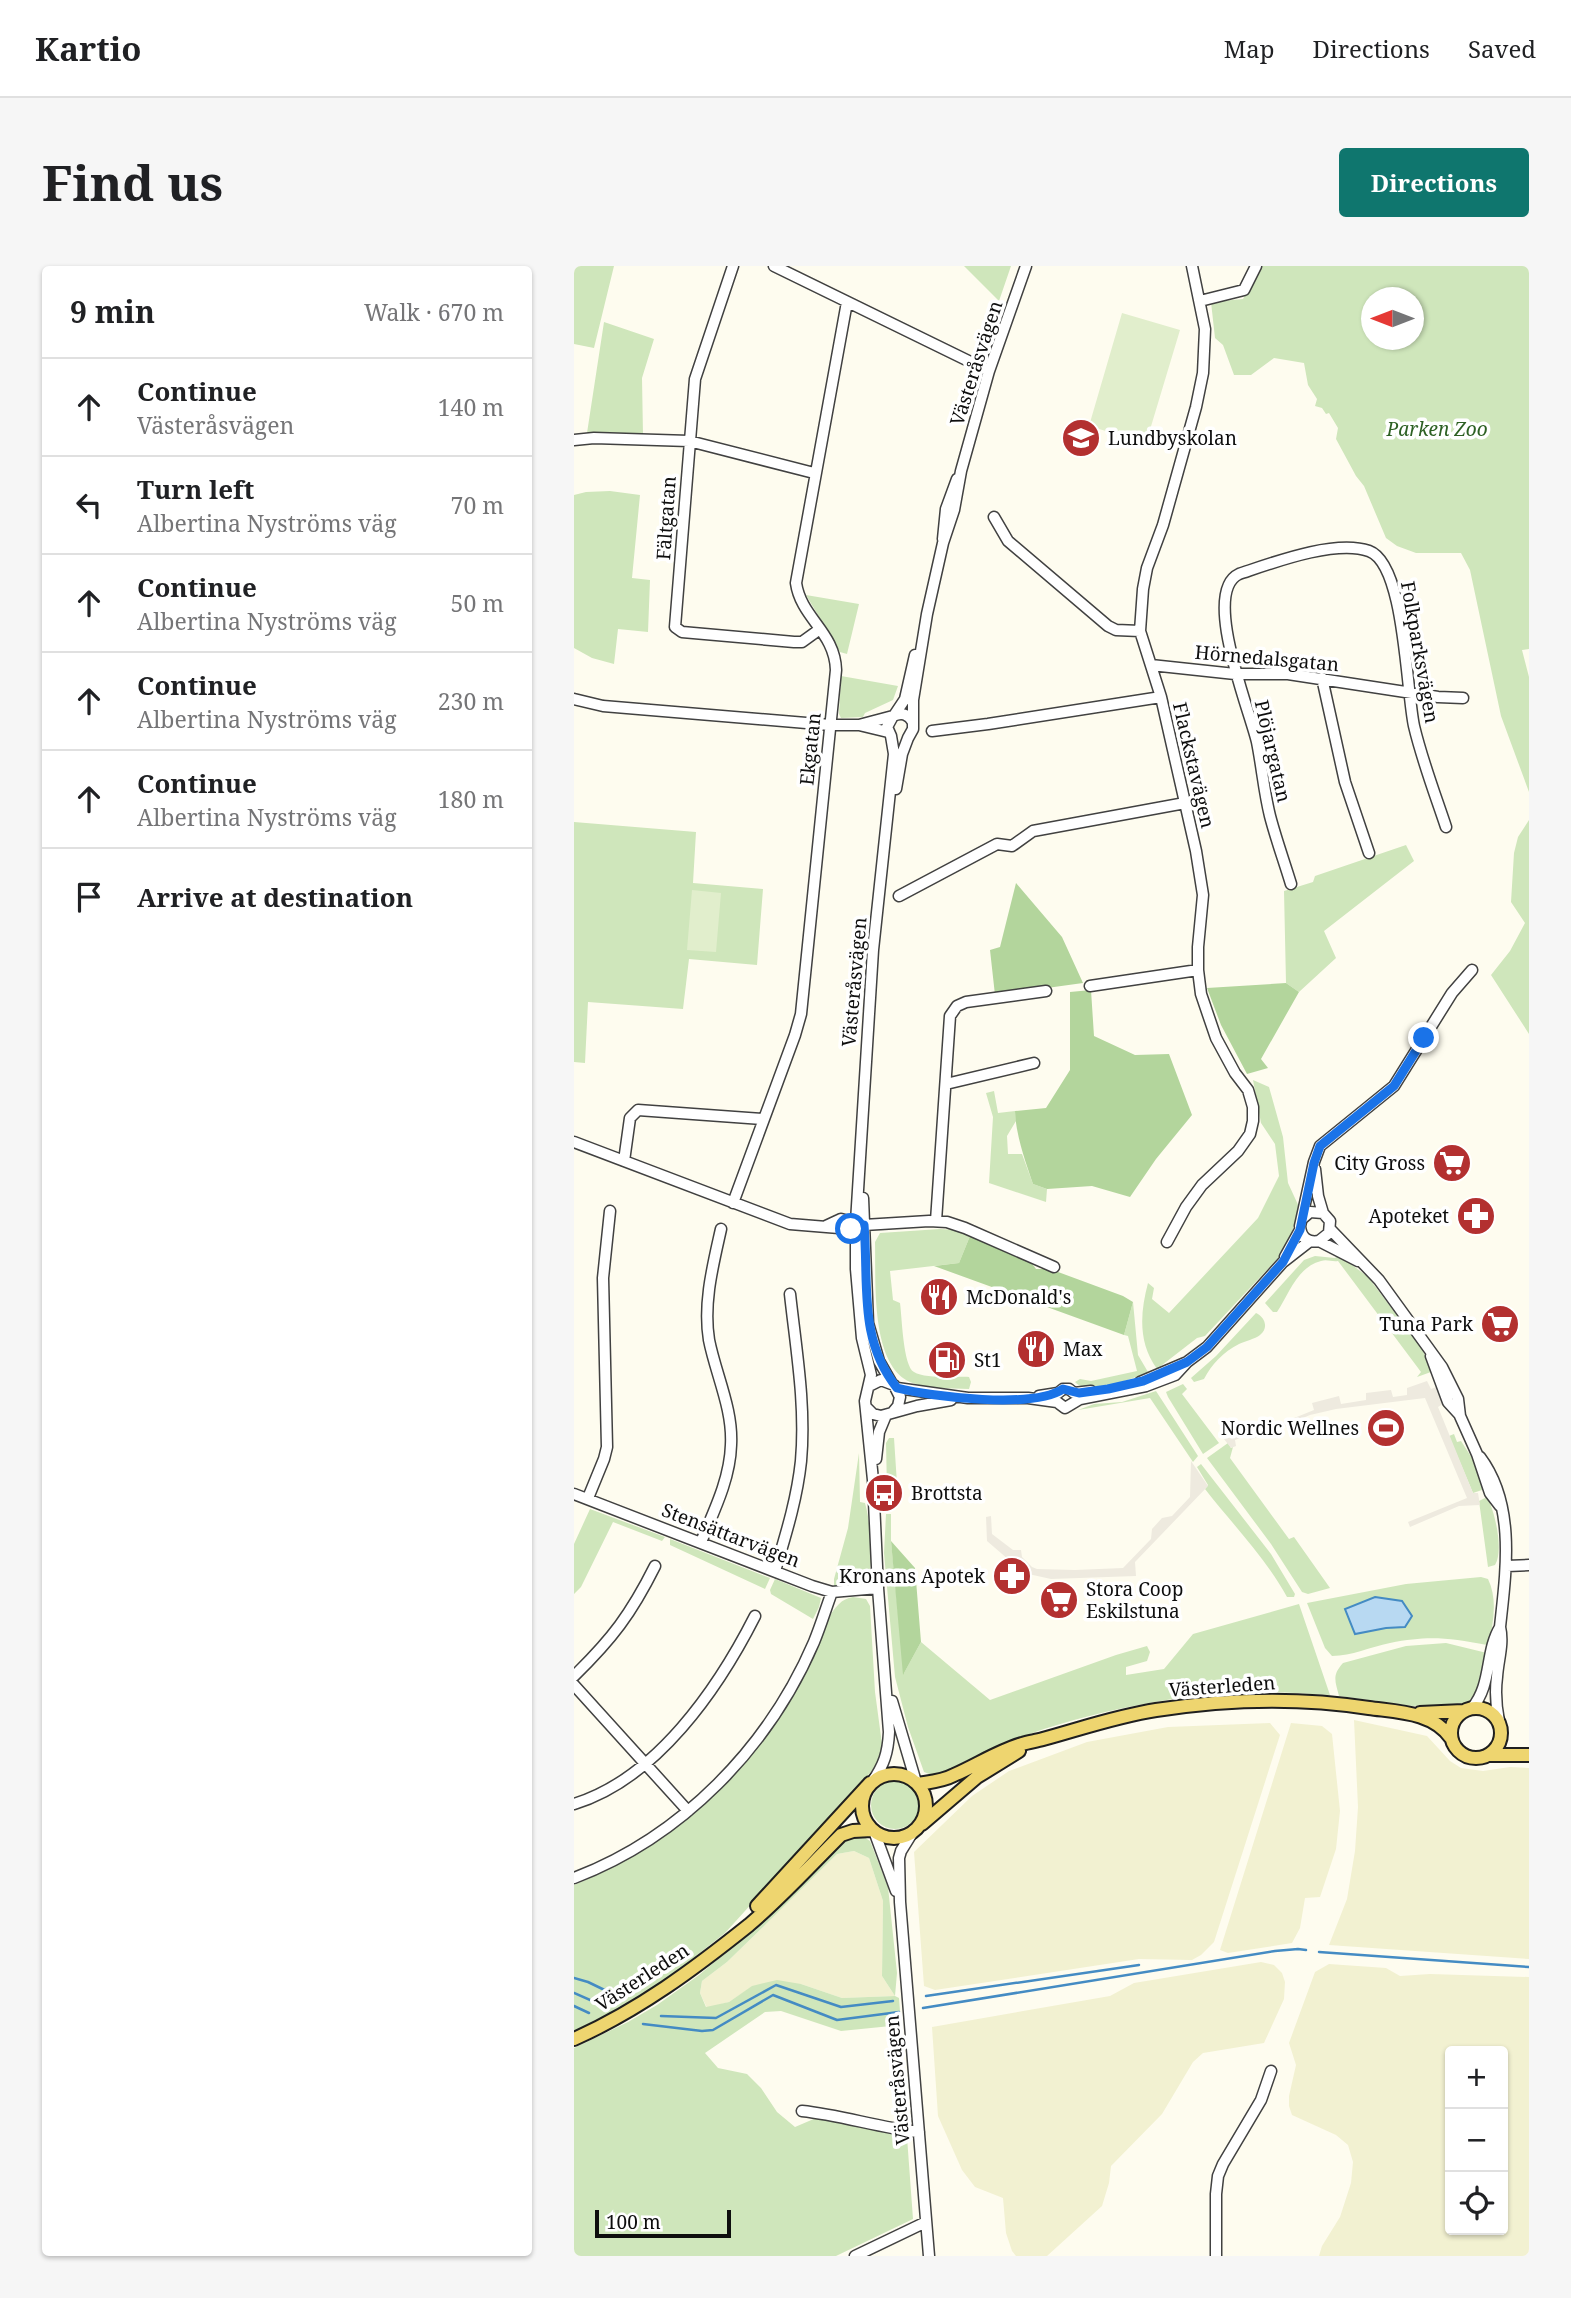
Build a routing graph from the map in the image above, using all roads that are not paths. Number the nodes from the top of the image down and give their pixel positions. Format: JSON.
{"nodes":[{"id":1,"x":733,"y":266,"type":"edge"},
{"id":2,"x":774,"y":266,"type":"edge"},
{"id":3,"x":1026,"y":266,"type":"edge"},
{"id":4,"x":1192,"y":266,"type":"edge"},
{"id":5,"x":1256,"y":266,"type":"edge"},
{"id":6,"x":1200,"y":301,"type":"junction"},
{"id":7,"x":847,"y":302,"type":"junction"},
{"id":8,"x":989,"y":371,"type":"junction"},
{"id":9,"x":574,"y":440,"type":"edge"},
{"id":10,"x":689,"y":441,"type":"junction"},
{"id":11,"x":814,"y":473,"type":"junction"},
{"id":12,"x":994,"y":517,"type":"dead end"},
{"id":13,"x":1228,"y":584,"type":"joint"},
{"id":14,"x":927,"y":614,"type":"junction"},
{"id":15,"x":820,"y":629,"type":"junction"},
{"id":16,"x":1140,"y":631,"type":"junction"},
{"id":17,"x":1151,"y":665,"type":"junction"},
{"id":18,"x":1235,"y":674,"type":"junction"},
{"id":19,"x":1322,"y":678,"type":"junction"},
{"id":20,"x":1409,"y":693,"type":"junction"},
{"id":21,"x":1161,"y":697,"type":"junction"},
{"id":22,"x":1464,"y":698,"type":"dead end"},
{"id":23,"x":574,"y":699,"type":"edge"},
{"id":24,"x":894,"y":715,"type":"junction"},
{"id":25,"x":913,"y":722,"type":"junction"},
{"id":26,"x":830,"y":725,"type":"junction"},
{"id":27,"x":859,"y":725,"type":"junction"},
{"id":28,"x":932,"y":731,"type":"dead end"},
{"id":29,"x":890,"y":734,"type":"junction"},
{"id":30,"x":908,"y":738,"type":"junction"},
{"id":31,"x":1185,"y":803,"type":"junction"},
{"id":32,"x":888,"y":815,"type":"junction"},
{"id":33,"x":1446,"y":827,"type":"dead end"},
{"id":34,"x":1369,"y":853,"type":"dead end"},
{"id":35,"x":1291,"y":884,"type":"dead end"},
{"id":36,"x":899,"y":896,"type":"dead end"},
{"id":37,"x":1198,"y":970,"type":"junction"},
{"id":38,"x":1472,"y":970,"type":"dead end"},
{"id":39,"x":1090,"y":986,"type":"dead end"},
{"id":40,"x":1046,"y":991,"type":"dead end"},
{"id":41,"x":1034,"y":1063,"type":"dead end"},
{"id":42,"x":946,"y":1084,"type":"junction"},
{"id":43,"x":762,"y":1119,"type":"junction"},
{"id":44,"x":574,"y":1142,"type":"edge"},
{"id":45,"x":625,"y":1161,"type":"junction"},
{"id":46,"x":1314,"y":1163,"type":"junction"},
{"id":47,"x":733,"y":1203,"type":"junction"},
{"id":48,"x":610,"y":1211,"type":"dead end"},
{"id":49,"x":1323,"y":1213,"type":"junction"},
{"id":50,"x":1303,"y":1218,"type":"junction"},
{"id":51,"x":936,"y":1221,"type":"junction"},
{"id":52,"x":859,"y":1225,"type":"junction"},
{"id":53,"x":1331,"y":1228,"type":"junction"},
{"id":54,"x":721,"y":1229,"type":"dead end"},
{"id":55,"x":1300,"y":1230,"type":"junction"},
{"id":56,"x":1315,"y":1241,"type":"junction"},
{"id":57,"x":1167,"y":1242,"type":"dead end"},
{"id":58,"x":1283,"y":1262,"type":"junction"},
{"id":59,"x":1365,"y":1265,"type":"junction"},
{"id":60,"x":1054,"y":1267,"type":"dead end"},
{"id":61,"x":790,"y":1294,"type":"dead end"},
{"id":62,"x":894,"y":1385,"type":"junction"},
{"id":63,"x":869,"y":1386,"type":"junction"},
{"id":64,"x":968,"y":1398,"type":"junction"},
{"id":65,"x":1057,"y":1398,"type":"junction"},
{"id":66,"x":1074,"y":1398,"type":"junction"},
{"id":67,"x":867,"y":1408,"type":"junction"},
{"id":68,"x":890,"y":1414,"type":"junction"},
{"id":69,"x":873,"y":1480,"type":"junction"},
{"id":70,"x":574,"y":1494,"type":"edge"},
{"id":71,"x":588,"y":1498,"type":"junction"},
{"id":72,"x":701,"y":1542,"type":"junction"},
{"id":73,"x":1529,"y":1565,"type":"edge"},
{"id":74,"x":655,"y":1566,"type":"dead end"},
{"id":75,"x":1507,"y":1566,"type":"junction"},
{"id":76,"x":775,"y":1571,"type":"junction"},
{"id":77,"x":878,"y":1588,"type":"junction"},
{"id":78,"x":832,"y":1592,"type":"junction"},
{"id":79,"x":755,"y":1616,"type":"dead end"},
{"id":80,"x":1500,"y":1627,"type":"junction"},
{"id":81,"x":574,"y":1676,"type":"edge"},
{"id":82,"x":574,"y":1685,"type":"edge"},
{"id":83,"x":887,"y":1687,"type":"junction"},
{"id":84,"x":1467,"y":1710,"type":"junction"},
{"id":85,"x":1409,"y":1714,"type":"junction"},
{"id":86,"x":1500,"y":1727,"type":"junction"},
{"id":87,"x":1451,"y":1738,"type":"junction"},
{"id":88,"x":1041,"y":1740,"type":"junction"},
{"id":89,"x":1529,"y":1754,"type":"edge"},
{"id":90,"x":1489,"y":1755,"type":"junction"},
{"id":91,"x":645,"y":1762,"type":"junction"},
{"id":92,"x":871,"y":1783,"type":"junction"},
{"id":93,"x":917,"y":1783,"type":"junction"},
{"id":94,"x":574,"y":1804,"type":"edge"},
{"id":95,"x":688,"y":1811,"type":"junction"},
{"id":96,"x":916,"y":1829,"type":"junction"},
{"id":97,"x":873,"y":1831,"type":"junction"},
{"id":98,"x":574,"y":1878,"type":"edge"},
{"id":99,"x":900,"y":1902,"type":"junction"},
{"id":100,"x":727,"y":1940,"type":"junction"},
{"id":101,"x":574,"y":2039,"type":"edge"},
{"id":102,"x":1270,"y":2071,"type":"dead end"},
{"id":103,"x":802,"y":2111,"type":"dead end"},
{"id":104,"x":919,"y":2132,"type":"junction"},
{"id":105,"x":926,"y":2222,"type":"junction"},
{"id":106,"x":855,"y":2256,"type":"edge"},
{"id":107,"x":930,"y":2256,"type":"edge"},
{"id":108,"x":1216,"y":2256,"type":"edge"}],
"edges":[{"from":1,"to":10,"type":"street","name":"Fältgatan"},
{"from":2,"to":7,"type":"street"},
{"from":3,"to":8,"type":"street","name":"Västeråsvägen"},
{"from":4,"to":6,"type":"street","name":"Flackstavägen"},
{"from":5,"to":6,"type":"street"},
{"from":6,"to":16,"type":"street","name":"Flackstavägen"},
{"from":7,"to":8,"type":"street"},
{"from":7,"to":11,"type":"street","name":"Ekgatan"},
{"from":8,"to":14,"type":"street","name":"Västeråsvägen"},
{"from":9,"to":10,"type":"street"},
{"from":10,"to":11,"type":"street"},
{"from":10,"to":15,"type":"street","name":"Fältgatan"},
{"from":11,"to":15,"type":"street","name":"Ekgatan"},
{"from":12,"to":16,"type":"street"},
{"from":13,"to":18,"type":"street","name":"Plöjargatan"},
{"from":13,"to":20,"type":"street","name":"Folkparksvägen"},
{"from":14,"to":24,"type":"street","name":"Västeråsvägen"},
{"from":14,"to":25,"type":"street","name":"Västeråsvägen"},
{"from":15,"to":26,"type":"street","name":"Ekgatan"},
{"from":16,"to":17,"type":"street","name":"Flackstavägen"},
{"from":17,"to":18,"type":"street","name":"Hörnedalsgatan"},
{"from":17,"to":21,"type":"street","name":"Flackstavägen"},
{"from":18,"to":19,"type":"street","name":"Hörnedalsgatan"},
{"from":18,"to":35,"type":"street","name":"Plöjargatan"},
{"from":19,"to":20,"type":"street","name":"Hörnedalsgatan"},
{"from":19,"to":34,"type":"street"},
{"from":20,"to":22,"type":"street","name":"Hörnedalsgatan"},
{"from":20,"to":33,"type":"street","name":"Folkparksvägen"},
{"from":21,"to":28,"type":"street"},
{"from":21,"to":31,"type":"street","name":"Flackstavägen"},
{"from":23,"to":26,"type":"street"},
{"from":24,"to":25,"type":"street"},
{"from":24,"to":27,"type":"street"},
{"from":24,"to":29,"type":"street"},
{"from":25,"to":30,"type":"street"},
{"from":26,"to":27,"type":"street"},
{"from":26,"to":43,"type":"street","name":"Ekgatan"},
{"from":27,"to":29,"type":"street"},
{"from":29,"to":30,"type":"street"},
{"from":29,"to":32,"type":"street","name":"Västeråsvägen"},
{"from":30,"to":32,"type":"street","name":"Västeråsvägen"},
{"from":31,"to":36,"type":"street"},
{"from":31,"to":37,"type":"street","name":"Flackstavägen"},
{"from":32,"to":52,"type":"street","name":"Västeråsvägen"},
{"from":37,"to":39,"type":"street"},
{"from":37,"to":57,"type":"street","name":"Flackstavägen"},
{"from":38,"to":46,"type":"street"},
{"from":40,"to":42,"type":"street"},
{"from":41,"to":42,"type":"street"},
{"from":42,"to":51,"type":"street"},
{"from":43,"to":45,"type":"street"},
{"from":43,"to":47,"type":"street","name":"Ekgatan"},
{"from":44,"to":45,"type":"street"},
{"from":45,"to":47,"type":"street"},
{"from":46,"to":49,"type":"street"},
{"from":46,"to":50,"type":"street"},
{"from":47,"to":52,"type":"street"},
{"from":48,"to":71,"type":"street"},
{"from":49,"to":50,"type":"street"},
{"from":49,"to":53,"type":"street"},
{"from":50,"to":55,"type":"street"},
{"from":51,"to":52,"type":"street"},
{"from":51,"to":60,"type":"street"},
{"from":52,"to":62,"type":"street","name":"Västeråsvägen"},
{"from":52,"to":63,"type":"street","name":"Västeråsvägen"},
{"from":53,"to":56,"type":"street"},
{"from":53,"to":59,"type":"street"},
{"from":54,"to":72,"type":"street"},
{"from":55,"to":56,"type":"street"},
{"from":55,"to":58,"type":"street"},
{"from":56,"to":58,"type":"street"},
{"from":56,"to":59,"type":"street"},
{"from":58,"to":66,"type":"street"},
{"from":59,"to":75,"type":"street"},
{"from":61,"to":76,"type":"street"},
{"from":62,"to":63,"type":"street"},
{"from":62,"to":64,"type":"street"},
{"from":62,"to":68,"type":"street"},
{"from":63,"to":67,"type":"street"},
{"from":64,"to":65,"type":"street"},
{"from":64,"to":68,"type":"street"},
{"from":65,"to":66,"type":"street"},
{"from":65,"to":66,"type":"street"},
{"from":67,"to":68,"type":"street"},
{"from":67,"to":69,"type":"street"},
{"from":68,"to":69,"type":"street"},
{"from":69,"to":77,"type":"street"},
{"from":70,"to":71,"type":"street","name":"Stensättarvägen"},
{"from":71,"to":72,"type":"street","name":"Stensättarvägen"},
{"from":72,"to":76,"type":"street","name":"Stensättarvägen"},
{"from":73,"to":75,"type":"street"},
{"from":74,"to":81,"type":"street"},
{"from":75,"to":80,"type":"street"},
{"from":76,"to":78,"type":"street","name":"Stensättarvägen"},
{"from":77,"to":78,"type":"street","name":"Stensättarvägen"},
{"from":77,"to":83,"type":"street"},
{"from":78,"to":95,"type":"street"},
{"from":79,"to":91,"type":"street"},
{"from":80,"to":84,"type":"street"},
{"from":80,"to":86,"type":"street"},
{"from":82,"to":91,"type":"street"},
{"from":83,"to":92,"type":"street"},
{"from":83,"to":93,"type":"street"},
{"from":84,"to":85,"type":"main road","name":"Västerleden"},
{"from":84,"to":86,"type":"main road"},
{"from":84,"to":87,"type":"main road"},
{"from":85,"to":87,"type":"main road","name":"Västerleden"},
{"from":85,"to":88,"type":"main road","name":"Västerleden"},
{"from":86,"to":89,"type":"main road"},
{"from":86,"to":90,"type":"main road"},
{"from":87,"to":90,"type":"main road"},
{"from":88,"to":93,"type":"main road","name":"Västerleden"},
{"from":88,"to":96,"type":"main road","name":"Västerleden"},
{"from":89,"to":90,"type":"main road"},
{"from":91,"to":94,"type":"street"},
{"from":91,"to":95,"type":"street"},
{"from":92,"to":93,"type":"main road"},
{"from":92,"to":97,"type":"main road"},
{"from":92,"to":100,"type":"main road","name":"Västerleden"},
{"from":93,"to":96,"type":"main road"},
{"from":95,"to":98,"type":"street"},
{"from":96,"to":97,"type":"main road"},
{"from":96,"to":99,"type":"street","name":"Västeråsvägen"},
{"from":97,"to":99,"type":"street","name":"Västeråsvägen"},
{"from":97,"to":100,"type":"main road","name":"Västerleden"},
{"from":99,"to":104,"type":"street","name":"Västeråsvägen"},
{"from":100,"to":101,"type":"main road","name":"Västerleden"},
{"from":102,"to":108,"type":"street"},
{"from":103,"to":104,"type":"street"},
{"from":104,"to":105,"type":"street","name":"Västeråsvägen"},
{"from":105,"to":106,"type":"street"},
{"from":105,"to":107,"type":"street","name":"Västeråsvägen"}]}
